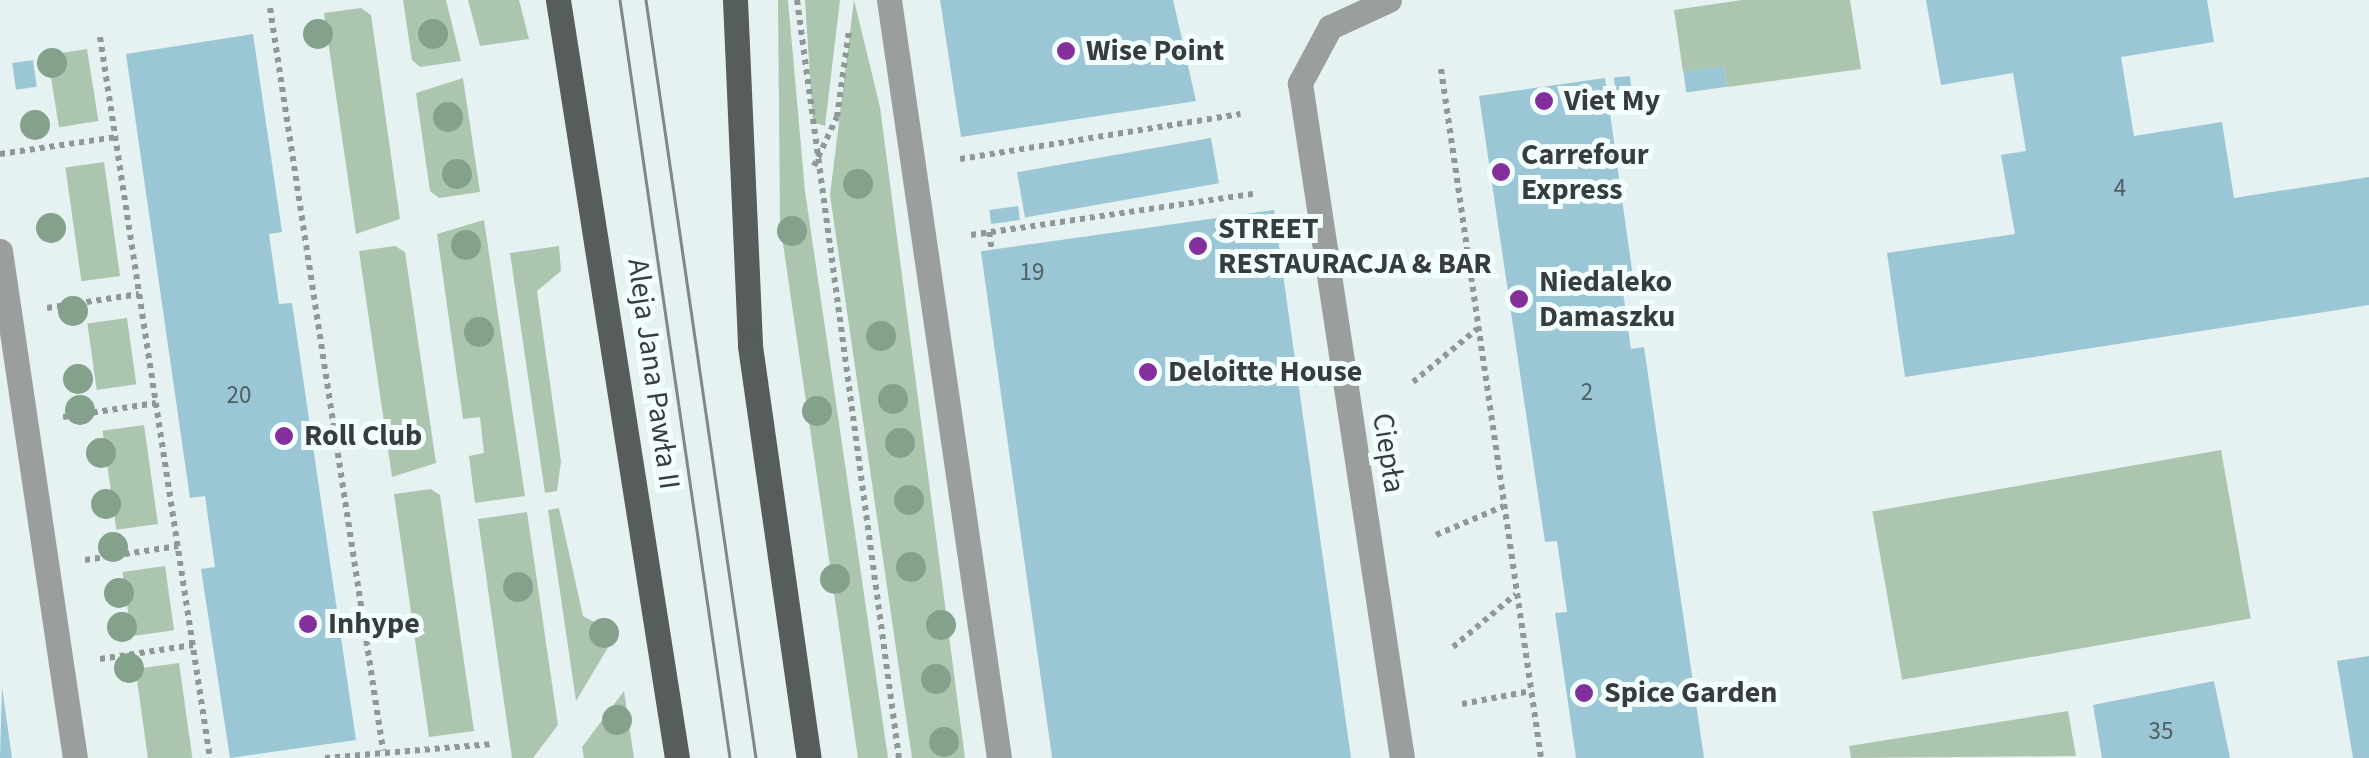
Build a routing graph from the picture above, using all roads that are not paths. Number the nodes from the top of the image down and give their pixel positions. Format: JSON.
{"nodes":[{"id":1,"x":558,"y":0,"type":"edge"},
{"id":2,"x":735,"y":0,"type":"edge"},
{"id":3,"x":889,"y":0,"type":"edge"},
{"id":4,"x":1389,"y":0,"type":"edge"},
{"id":5,"x":0,"y":251,"type":"edge"},
{"id":6,"x":75,"y":758,"type":"edge"},
{"id":7,"x":677,"y":758,"type":"edge"},
{"id":8,"x":810,"y":758,"type":"edge"},
{"id":9,"x":1000,"y":758,"type":"edge"},
{"id":10,"x":1402,"y":758,"type":"edge"}],
"edges":[{"from":1,"to":7,"type":"main road","name":"Aleja Jana Pawła II"},
{"from":2,"to":8,"type":"main road"},
{"from":3,"to":9,"type":"street"},
{"from":4,"to":10,"type":"street","name":"Ciepła"},
{"from":5,"to":6,"type":"street"}]}
